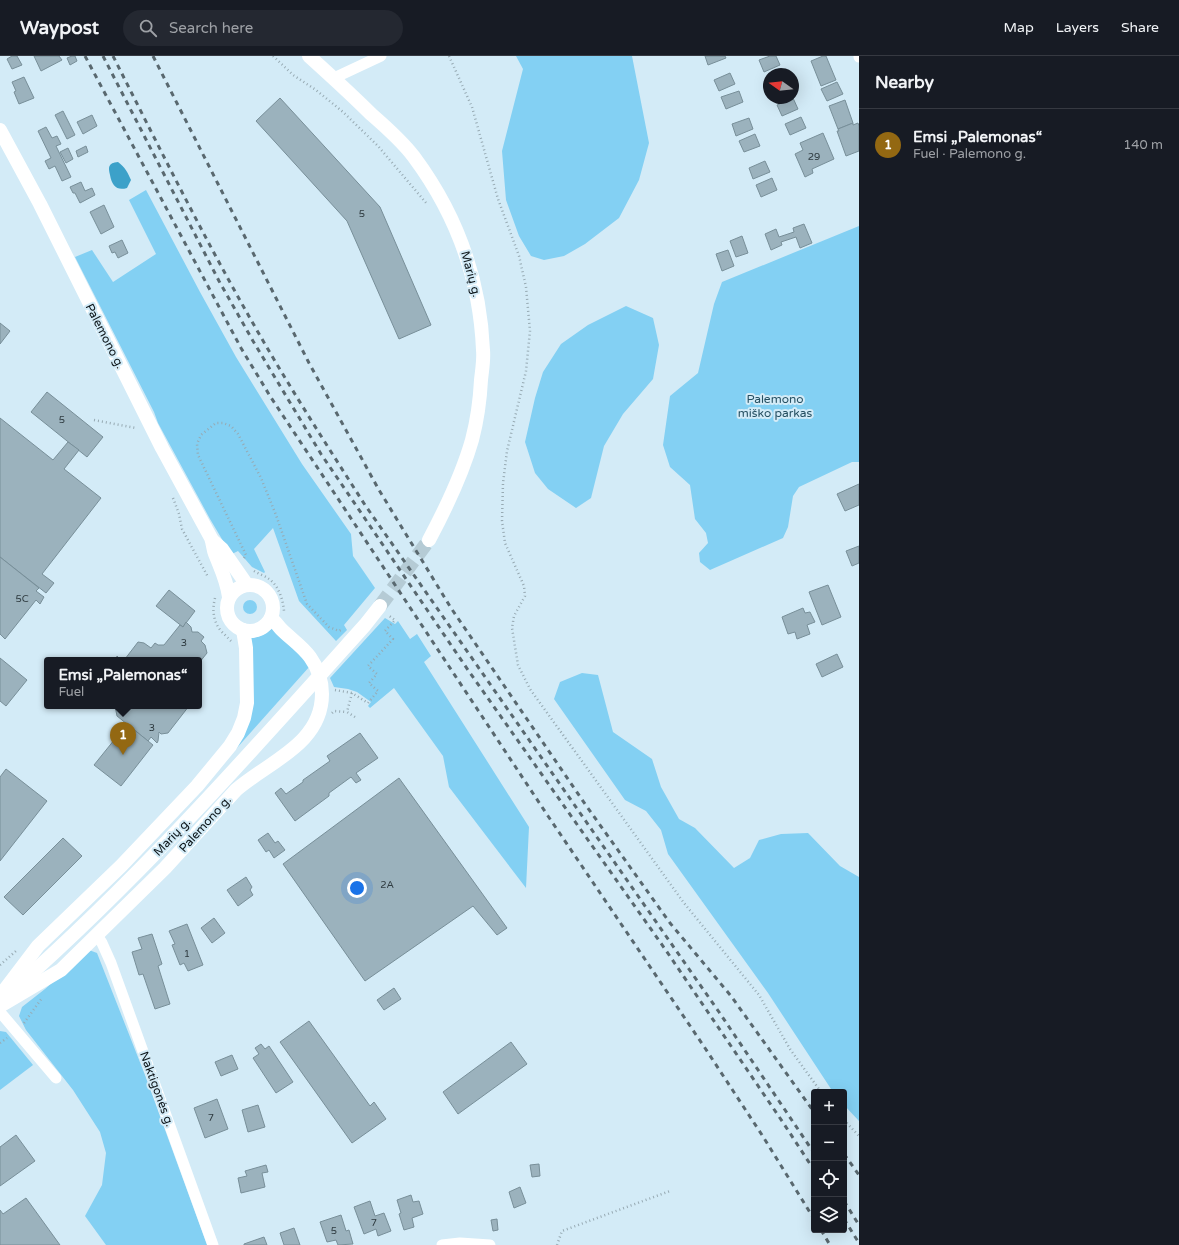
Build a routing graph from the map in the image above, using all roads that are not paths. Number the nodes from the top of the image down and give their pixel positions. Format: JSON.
{"nodes":[{"id":1,"x":309,"y":56,"type":"edge"},
{"id":2,"x":381,"y":56,"type":"edge"},
{"id":3,"x":334,"y":78,"type":"junction"},
{"id":4,"x":0,"y":130,"type":"edge"},
{"id":5,"x":428,"y":540,"type":"tunnel mouth"},
{"id":6,"x":212,"y":541,"type":"junction"},
{"id":7,"x":247,"y":585,"type":"junction"},
{"id":8,"x":229,"y":597,"type":"junction"},
{"id":9,"x":384,"y":609,"type":"tunnel mouth"},
{"id":10,"x":278,"y":616,"type":"junction"},
{"id":11,"x":243,"y":630,"type":"junction"},
{"id":12,"x":97,"y":935,"type":"junction"},
{"id":13,"x":0,"y":996,"type":"edge"},
{"id":14,"x":0,"y":1002,"type":"edge"},
{"id":15,"x":0,"y":1006,"type":"edge"},
{"id":16,"x":0,"y":1012,"type":"edge"},
{"id":17,"x":56,"y":1078,"type":"dead end"},
{"id":18,"x":213,"y":1245,"type":"edge"},
{"id":19,"x":442,"y":1245,"type":"edge"},
{"id":20,"x":490,"y":1245,"type":"edge"}],
"edges":[{"from":1,"to":3,"type":"street","name":"Marių g."},
{"from":2,"to":3,"type":"street"},
{"from":3,"to":5,"type":"street","name":"Marių g."},
{"from":4,"to":6,"type":"street","name":"Palemono g."},
{"from":6,"to":7,"type":"street","name":"Palemono g."},
{"from":6,"to":8,"type":"street","name":"Palemono g."},
{"from":7,"to":8,"type":"street"},
{"from":7,"to":10,"type":"street"},
{"from":8,"to":11,"type":"street","name":"Palemono g."},
{"from":9,"to":14,"type":"street","name":"Marių g."},
{"from":10,"to":11,"type":"street"},
{"from":10,"to":12,"type":"street","name":"Palemono g."},
{"from":11,"to":13,"type":"street"},
{"from":12,"to":15,"type":"street","name":"Palemono g."},
{"from":12,"to":18,"type":"street","name":"Naktigonės g."},
{"from":16,"to":17,"type":"street"},
{"from":19,"to":20,"type":"street"}]}
